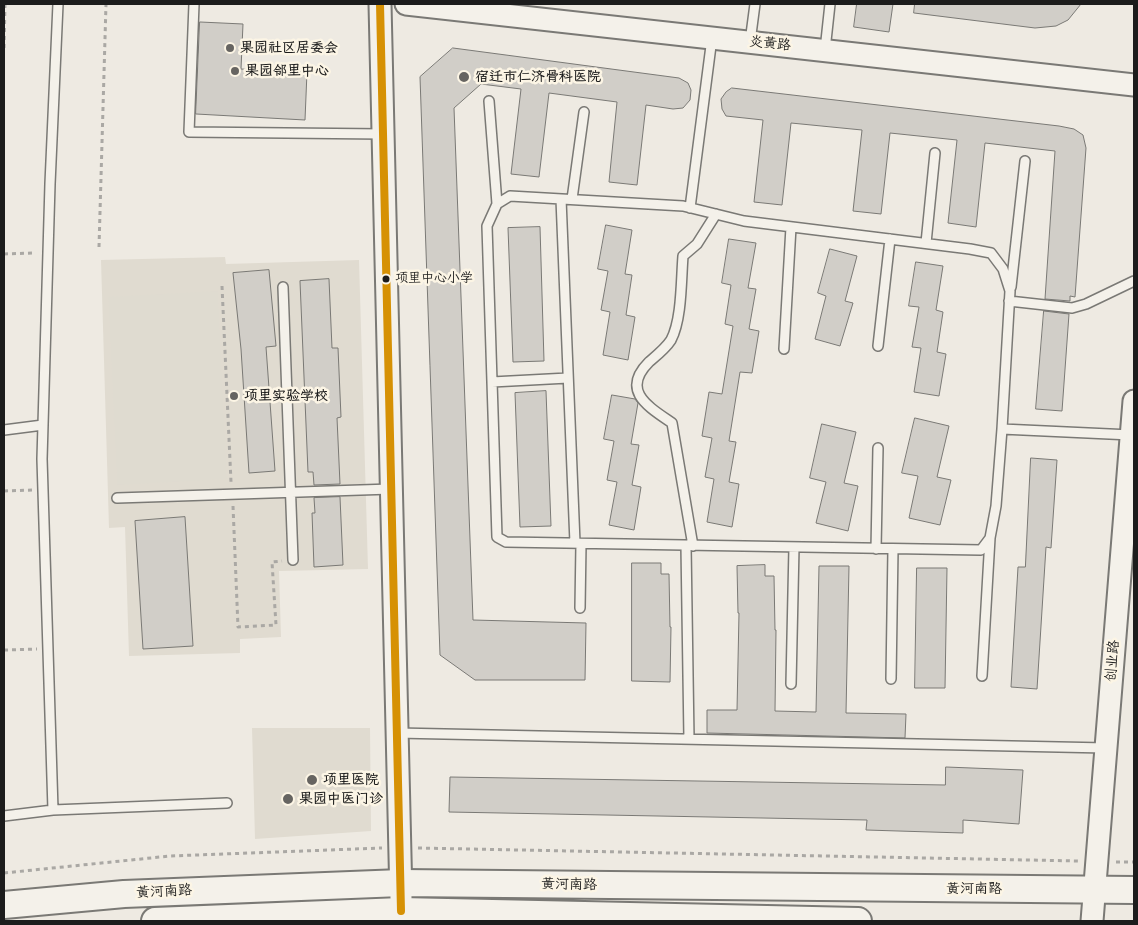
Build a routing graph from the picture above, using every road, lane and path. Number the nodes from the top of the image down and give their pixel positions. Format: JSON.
{"nodes":[{"id":1,"x":5,"y":4,"type":"edge"},
{"id":2,"x":58,"y":4,"type":"edge"},
{"id":3,"x":106,"y":4,"type":"edge"},
{"id":4,"x":194,"y":4,"type":"edge"},
{"id":5,"x":380,"y":4,"type":"edge"},
{"id":6,"x":406,"y":4,"type":"edge"},
{"id":7,"x":755,"y":4,"type":"edge"},
{"id":8,"x":830,"y":4,"type":"edge"},
{"id":9,"x":712,"y":38,"type":"junction"},
{"id":10,"x":750,"y":42,"type":"junction"},
{"id":11,"x":4,"y":48,"type":"edge"},
{"id":12,"x":824,"y":50,"type":"junction"},
{"id":13,"x":1134,"y":84,"type":"edge"},
{"id":14,"x":489,"y":100,"type":"dead end"},
{"id":15,"x":584,"y":112,"type":"dead end"},
{"id":16,"x":383,"y":134,"type":"junction"},
{"id":17,"x":936,"y":153,"type":"dead end"},
{"id":18,"x":1025,"y":161,"type":"dead end"},
{"id":19,"x":561,"y":199,"type":"junction"},
{"id":20,"x":572,"y":200,"type":"junction"},
{"id":21,"x":497,"y":204,"type":"junction"},
{"id":22,"x":690,"y":208,"type":"junction"},
{"id":23,"x":716,"y":214,"type":"junction"},
{"id":24,"x":791,"y":227,"type":"junction"},
{"id":25,"x":890,"y":239,"type":"junction"},
{"id":26,"x":926,"y":243,"type":"junction"},
{"id":27,"x":99,"y":247,"type":"dead end"},
{"id":28,"x":48,"y":253,"type":"junction"},
{"id":29,"x":4,"y":254,"type":"edge"},
{"id":30,"x":1134,"y":281,"type":"edge"},
{"id":31,"x":282,"y":287,"type":"dead end"},
{"id":32,"x":1010,"y":291,"type":"junction"},
{"id":33,"x":1009,"y":301,"type":"junction"},
{"id":34,"x":878,"y":346,"type":"dead end"},
{"id":35,"x":784,"y":348,"type":"dead end"},
{"id":36,"x":568,"y":378,"type":"junction"},
{"id":37,"x":492,"y":382,"type":"junction"},
{"id":38,"x":1134,"y":402,"type":"edge"},
{"id":39,"x":42,"y":425,"type":"junction"},
{"id":40,"x":1002,"y":429,"type":"junction"},
{"id":41,"x":4,"y":430,"type":"edge"},
{"id":42,"x":1132,"y":434,"type":"junction"},
{"id":43,"x":878,"y":448,"type":"dead end"},
{"id":44,"x":391,"y":489,"type":"junction"},
{"id":45,"x":42,"y":490,"type":"junction"},
{"id":46,"x":4,"y":491,"type":"edge"},
{"id":47,"x":290,"y":492,"type":"junction"},
{"id":48,"x":117,"y":498,"type":"dead end"},
{"id":49,"x":990,"y":538,"type":"junction"},
{"id":50,"x":578,"y":544,"type":"junction"},
{"id":51,"x":689,"y":546,"type":"junction"},
{"id":52,"x":794,"y":548,"type":"junction"},
{"id":53,"x":876,"y":549,"type":"junction"},
{"id":54,"x":894,"y":549,"type":"junction"},
{"id":55,"x":293,"y":560,"type":"dead end"},
{"id":56,"x":580,"y":608,"type":"dead end"},
{"id":57,"x":48,"y":648,"type":"junction"},
{"id":58,"x":4,"y":650,"type":"edge"},
{"id":59,"x":982,"y":676,"type":"dead end"},
{"id":60,"x":891,"y":679,"type":"dead end"},
{"id":61,"x":791,"y":684,"type":"dead end"},
{"id":62,"x":397,"y":732,"type":"junction"},
{"id":63,"x":689,"y":739,"type":"junction"},
{"id":64,"x":1106,"y":748,"type":"junction"},
{"id":65,"x":227,"y":803,"type":"dead end"},
{"id":66,"x":53,"y":810,"type":"junction"},
{"id":67,"x":4,"y":816,"type":"edge"},
{"id":68,"x":400,"y":848,"type":"junction"},
{"id":69,"x":1097,"y":861,"type":"junction"},
{"id":70,"x":1134,"y":862,"type":"edge"},
{"id":71,"x":4,"y":873,"type":"edge"},
{"id":72,"x":400,"y":883,"type":"junction"},
{"id":73,"x":1095,"y":890,"type":"junction"},
{"id":74,"x":1134,"y":890,"type":"edge"},
{"id":75,"x":4,"y":906,"type":"edge"},
{"id":76,"x":401,"y":911,"type":"junction"},
{"id":77,"x":154,"y":921,"type":"edge"},
{"id":78,"x":858,"y":921,"type":"edge"},
{"id":79,"x":1092,"y":921,"type":"edge"}],
"edges":[{"from":1,"to":11,"type":"path"},
{"from":2,"to":28,"type":"lane"},
{"from":3,"to":27,"type":"path"},
{"from":4,"to":16,"type":"lane"},
{"from":5,"to":16,"type":"street"},
{"from":6,"to":9,"type":"street","name":"炎黄路"},
{"from":7,"to":10,"type":"lane"},
{"from":8,"to":12,"type":"lane"},
{"from":9,"to":10,"type":"street","name":"炎黄路"},
{"from":9,"to":22,"type":"lane"},
{"from":10,"to":12,"type":"street","name":"炎黄路"},
{"from":12,"to":13,"type":"street","name":"炎黄路"},
{"from":14,"to":21,"type":"lane"},
{"from":15,"to":20,"type":"lane"},
{"from":16,"to":44,"type":"street"},
{"from":17,"to":26,"type":"lane"},
{"from":18,"to":32,"type":"lane"},
{"from":19,"to":20,"type":"lane"},
{"from":19,"to":21,"type":"lane"},
{"from":19,"to":36,"type":"lane"},
{"from":20,"to":22,"type":"lane"},
{"from":21,"to":37,"type":"lane"},
{"from":22,"to":23,"type":"lane"},
{"from":23,"to":24,"type":"lane"},
{"from":23,"to":51,"type":"lane"},
{"from":24,"to":25,"type":"lane"},
{"from":24,"to":35,"type":"lane"},
{"from":25,"to":26,"type":"lane"},
{"from":25,"to":34,"type":"lane"},
{"from":26,"to":32,"type":"lane"},
{"from":28,"to":29,"type":"path"},
{"from":28,"to":39,"type":"lane"},
{"from":30,"to":33,"type":"lane"},
{"from":31,"to":47,"type":"lane"},
{"from":32,"to":33,"type":"lane"},
{"from":33,"to":40,"type":"lane"},
{"from":36,"to":37,"type":"lane"},
{"from":36,"to":50,"type":"lane"},
{"from":37,"to":50,"type":"lane"},
{"from":38,"to":42,"type":"street","name":"创业路"},
{"from":39,"to":41,"type":"lane"},
{"from":39,"to":45,"type":"lane"},
{"from":40,"to":42,"type":"lane"},
{"from":40,"to":49,"type":"lane"},
{"from":42,"to":64,"type":"street","name":"创业路"},
{"from":43,"to":53,"type":"lane"},
{"from":44,"to":47,"type":"lane"},
{"from":44,"to":62,"type":"street"},
{"from":45,"to":46,"type":"path"},
{"from":45,"to":57,"type":"lane"},
{"from":47,"to":48,"type":"lane"},
{"from":47,"to":55,"type":"lane"},
{"from":49,"to":54,"type":"lane"},
{"from":49,"to":59,"type":"lane"},
{"from":50,"to":51,"type":"lane"},
{"from":50,"to":56,"type":"lane"},
{"from":51,"to":52,"type":"lane"},
{"from":51,"to":63,"type":"lane"},
{"from":52,"to":53,"type":"lane"},
{"from":52,"to":61,"type":"lane"},
{"from":53,"to":54,"type":"lane"},
{"from":54,"to":60,"type":"lane"},
{"from":57,"to":58,"type":"path"},
{"from":57,"to":66,"type":"lane"},
{"from":62,"to":63,"type":"lane"},
{"from":62,"to":68,"type":"street"},
{"from":63,"to":64,"type":"lane"},
{"from":64,"to":69,"type":"street","name":"创业路"},
{"from":65,"to":66,"type":"lane"},
{"from":66,"to":67,"type":"lane"},
{"from":68,"to":69,"type":"path"},
{"from":68,"to":71,"type":"path"},
{"from":68,"to":72,"type":"street"},
{"from":69,"to":70,"type":"path"},
{"from":69,"to":73,"type":"street","name":"创业路"},
{"from":72,"to":73,"type":"main road","name":"黄河南路"},
{"from":72,"to":75,"type":"main road","name":"黄河南路"},
{"from":72,"to":76,"type":"street"},
{"from":73,"to":74,"type":"main road","name":"黄河南路"},
{"from":73,"to":79,"type":"street","name":"创业路"},
{"from":76,"to":77,"type":"main road","name":"黄河南路"},
{"from":76,"to":78,"type":"main road","name":"黄河南路"}]}
